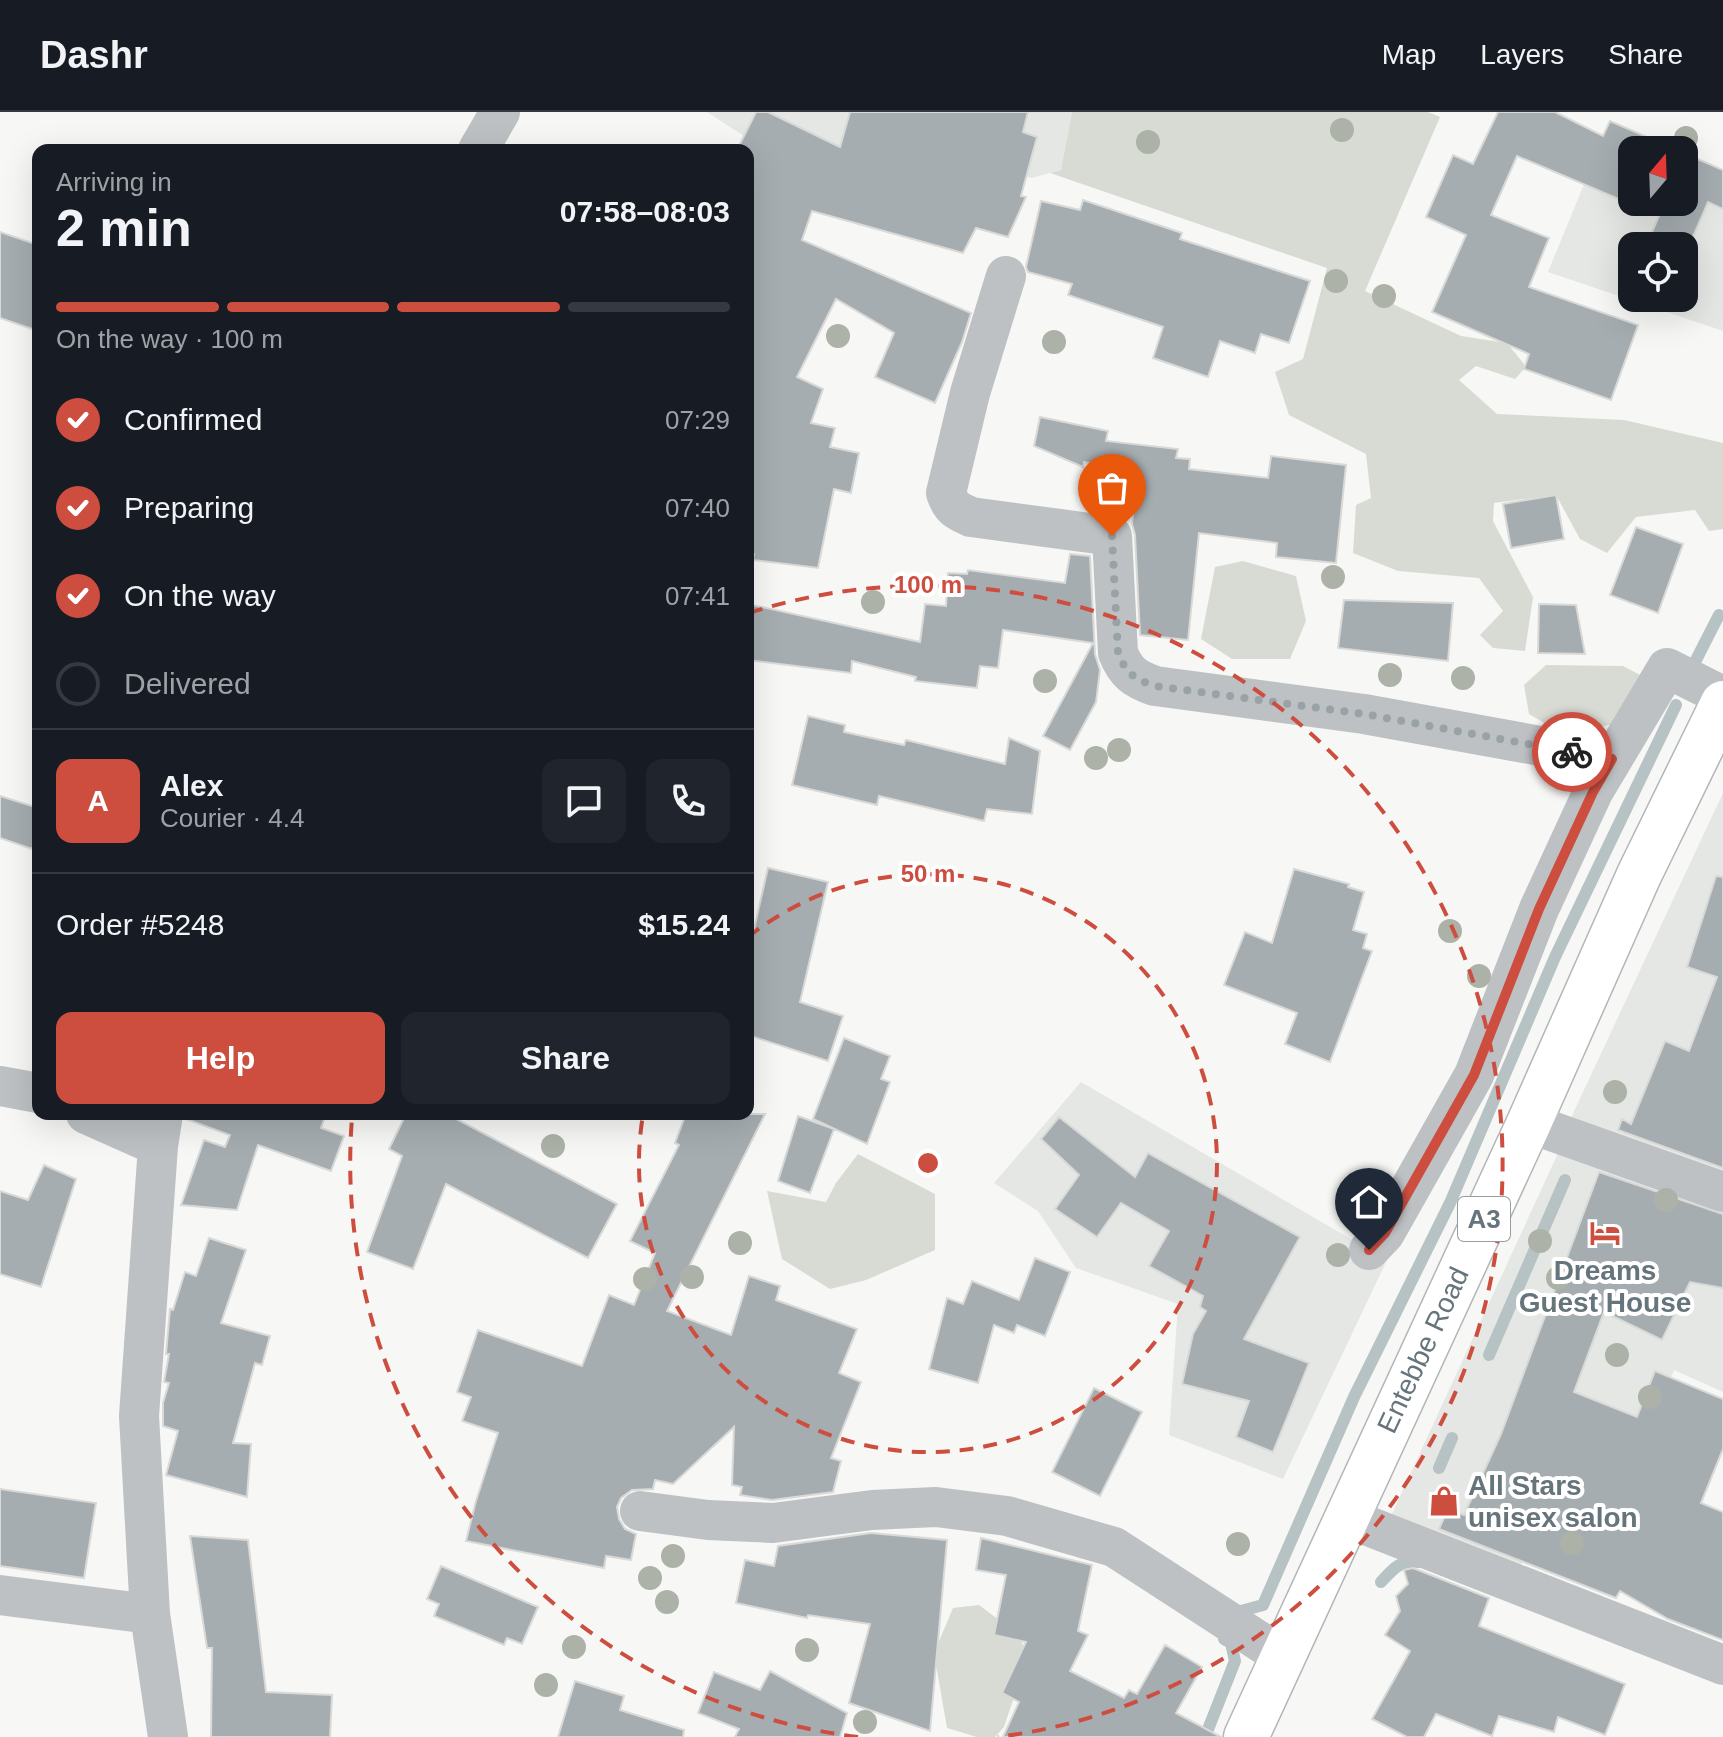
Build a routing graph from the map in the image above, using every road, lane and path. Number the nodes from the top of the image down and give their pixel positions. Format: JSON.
{"nodes":[{"id":1,"x":500,"y":112,"type":"edge"},
{"id":2,"x":481,"y":144,"type":"edge"},
{"id":3,"x":1006,"y":276,"type":"dead end"},
{"id":4,"x":1723,"y":696,"type":"edge"},
{"id":5,"x":1723,"y":703,"type":"edge"},
{"id":6,"x":1612,"y":759,"type":"junction"},
{"id":7,"x":0,"y":1086,"type":"edge"},
{"id":8,"x":32,"y":1092,"type":"edge"},
{"id":9,"x":114,"y":1120,"type":"edge"},
{"id":10,"x":1529,"y":1123,"type":"junction"},
{"id":11,"x":161,"y":1130,"type":"edge"},
{"id":12,"x":1723,"y":1192,"type":"edge"},
{"id":13,"x":1369,"y":1250,"type":"dead end"},
{"id":14,"x":640,"y":1511,"type":"dead end"},
{"id":15,"x":1345,"y":1517,"type":"junction"},
{"id":16,"x":0,"y":1595,"type":"edge"},
{"id":17,"x":150,"y":1614,"type":"junction"},
{"id":18,"x":1282,"y":1656,"type":"junction"},
{"id":19,"x":1723,"y":1665,"type":"edge"},
{"id":20,"x":168,"y":1737,"type":"edge"},
{"id":21,"x":1246,"y":1737,"type":"edge"}],
"edges":[{"from":1,"to":2,"type":"street"},
{"from":3,"to":6,"type":"street"},
{"from":4,"to":6,"type":"street"},
{"from":5,"to":10,"type":"main road","name":"Entebbe Road","number":"A3"},
{"from":6,"to":13,"type":"street"},
{"from":7,"to":8,"type":"street"},
{"from":9,"to":11,"type":"street"},
{"from":10,"to":12,"type":"street"},
{"from":10,"to":15,"type":"main road","name":"Entebbe Road","number":"A3"},
{"from":11,"to":17,"type":"street"},
{"from":14,"to":18,"type":"street"},
{"from":15,"to":18,"type":"main road","name":"Entebbe Road","number":"A3"},
{"from":15,"to":19,"type":"street"},
{"from":16,"to":17,"type":"street"},
{"from":17,"to":20,"type":"street"},
{"from":18,"to":21,"type":"main road","name":"Entebbe Road","number":"A3"}]}
